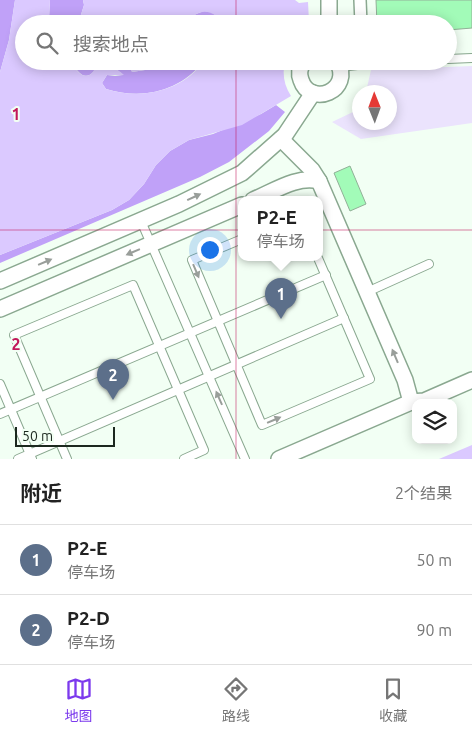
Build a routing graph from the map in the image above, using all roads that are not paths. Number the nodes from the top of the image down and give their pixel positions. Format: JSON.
{"nodes":[{"id":1,"x":329,"y":0,"type":"edge"},
{"id":2,"x":360,"y":0,"type":"edge"},
{"id":3,"x":329,"y":15,"type":"edge"},
{"id":4,"x":361,"y":15,"type":"edge"},
{"id":5,"x":472,"y":58,"type":"edge"},
{"id":6,"x":457,"y":59,"type":"edge"},
{"id":7,"x":300,"y":70,"type":"edge"},
{"id":8,"x":340,"y":70,"type":"edge"},
{"id":9,"x":313,"y":93,"type":"junction"},
{"id":10,"x":281,"y":140,"type":"junction"},
{"id":11,"x":319,"y":181,"type":"junction"},
{"id":12,"x":262,"y":196,"type":"edge"},
{"id":13,"x":238,"y":207,"type":"edge"},
{"id":14,"x":141,"y":221,"type":"junction"},
{"id":15,"x":238,"y":241,"type":"edge"},
{"id":16,"x":152,"y":244,"type":"junction"},
{"id":17,"x":319,"y":261,"type":"edge"},
{"id":18,"x":429,"y":264,"type":"dead end"},
{"id":19,"x":326,"y":275,"type":"junction"},
{"id":20,"x":0,"y":280,"type":"edge"},
{"id":21,"x":367,"y":292,"type":"junction"},
{"id":22,"x":0,"y":309,"type":"edge"},
{"id":23,"x":344,"y":318,"type":"junction"},
{"id":24,"x":218,"y":321,"type":"junction"},
{"id":25,"x":190,"y":333,"type":"junction"},
{"id":26,"x":159,"y":346,"type":"junction"},
{"id":27,"x":237,"y":365,"type":"junction"},
{"id":28,"x":210,"y":376,"type":"junction"},
{"id":29,"x":472,"y":380,"type":"edge"},
{"id":30,"x":0,"y":384,"type":"edge"},
{"id":31,"x":178,"y":390,"type":"junction"},
{"id":32,"x":40,"y":397,"type":"junction"},
{"id":33,"x":411,"y":402,"type":"junction"},
{"id":34,"x":11,"y":410,"type":"junction"},
{"id":35,"x":0,"y":414,"type":"edge"},
{"id":36,"x":59,"y":441,"type":"junction"},
{"id":37,"x":31,"y":456,"type":"edge"},
{"id":38,"x":18,"y":459,"type":"edge"},
{"id":39,"x":67,"y":459,"type":"edge"},
{"id":40,"x":184,"y":459,"type":"edge"},
{"id":41,"x":246,"y":459,"type":"edge"},
{"id":42,"x":279,"y":459,"type":"edge"}],
"edges":[{"from":1,"to":3,"type":"street"},
{"from":2,"to":4,"type":"street"},
{"from":5,"to":6,"type":"lane"},
{"from":7,"to":9,"type":"street"},
{"from":8,"to":9,"type":"street"},
{"from":9,"to":10,"type":"street"},
{"from":10,"to":11,"type":"street"},
{"from":14,"to":10,"type":"street","one_way":true},
{"from":11,"to":12,"type":"street"},
{"from":11,"to":21,"type":"street"},
{"from":13,"to":16,"type":"street"},
{"from":14,"to":16,"type":"lane"},
{"from":20,"to":14,"type":"street","one_way":true},
{"from":15,"to":24,"type":"lane","one_way":true},
{"from":16,"to":22,"type":"street","one_way":true},
{"from":16,"to":25,"type":"lane"},
{"from":17,"to":19,"type":"lane"},
{"from":18,"to":21,"type":"lane"},
{"from":19,"to":23,"type":"lane"},
{"from":19,"to":24,"type":"lane"},
{"from":33,"to":21,"type":"street","one_way":true},
{"from":23,"to":27,"type":"lane"},
{"from":27,"to":23,"type":"lane","one_way":true},
{"from":24,"to":25,"type":"lane"},
{"from":24,"to":27,"type":"lane"},
{"from":25,"to":26,"type":"lane"},
{"from":25,"to":28,"type":"lane"},
{"from":26,"to":31,"type":"lane"},
{"from":26,"to":32,"type":"lane"},
{"from":26,"to":32,"type":"lane"},
{"from":27,"to":28,"type":"lane"},
{"from":28,"to":31,"type":"lane"},
{"from":41,"to":28,"type":"lane","one_way":true},
{"from":29,"to":33,"type":"street"},
{"from":30,"to":34,"type":"lane"},
{"from":31,"to":36,"type":"lane"},
{"from":31,"to":40,"type":"lane"},
{"from":32,"to":34,"type":"lane"},
{"from":32,"to":36,"type":"lane"},
{"from":33,"to":42,"type":"street"},
{"from":34,"to":35,"type":"lane"},
{"from":34,"to":37,"type":"lane"},
{"from":36,"to":37,"type":"lane"},
{"from":36,"to":39,"type":"lane"},
{"from":37,"to":38,"type":"lane"}]}
